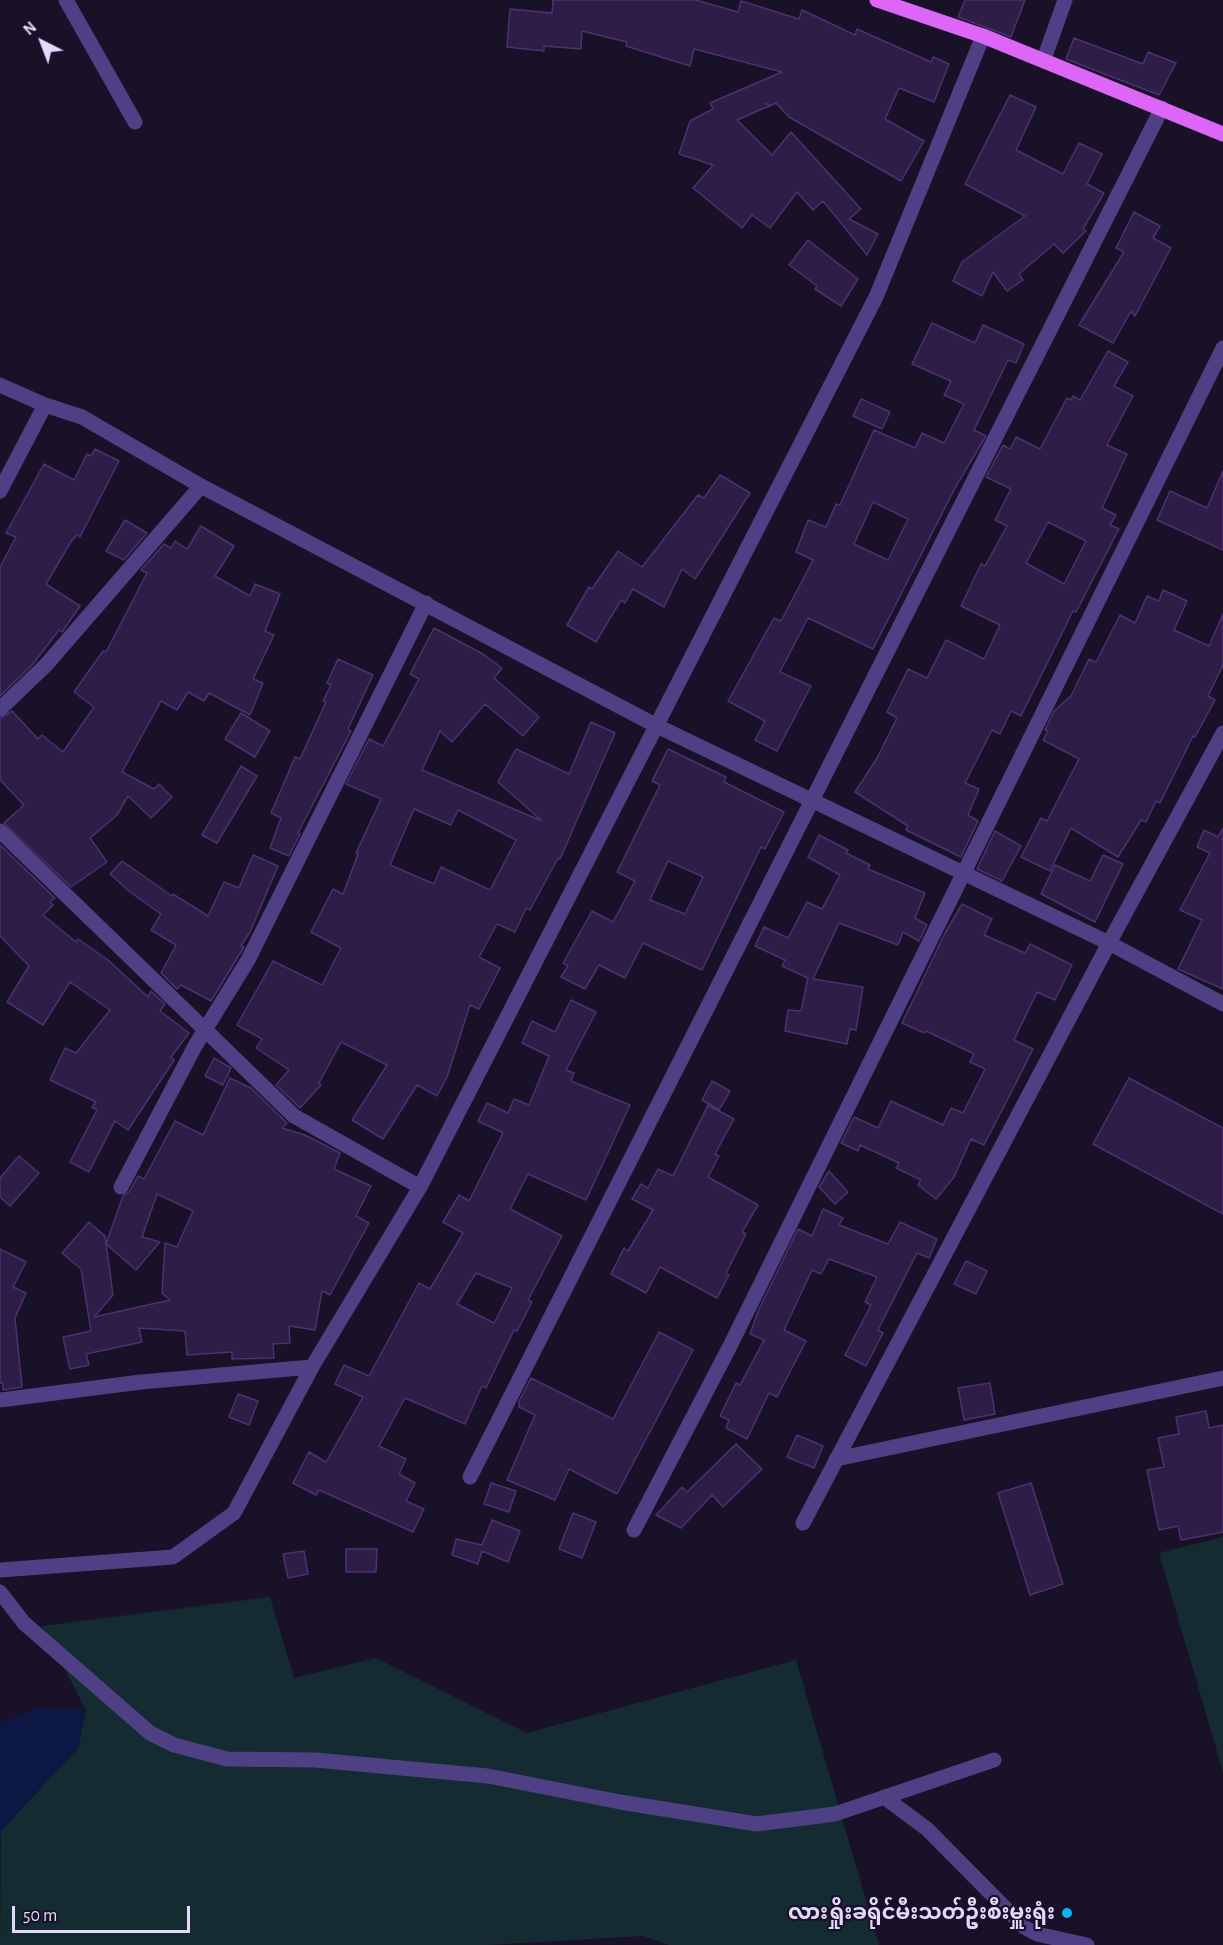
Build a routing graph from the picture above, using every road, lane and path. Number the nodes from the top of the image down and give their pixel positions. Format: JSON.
{"nodes":[{"id":1,"x":66,"y":0,"type":"edge"},
{"id":2,"x":1065,"y":0,"type":"edge"},
{"id":3,"x":888,"y":1,"type":"edge"},
{"id":4,"x":983,"y":36,"type":"junction"},
{"id":5,"x":1044,"y":59,"type":"junction"},
{"id":6,"x":1162,"y":108,"type":"junction"},
{"id":7,"x":135,"y":122,"type":"dead end"},
{"id":8,"x":1223,"y":134,"type":"edge"},
{"id":9,"x":1223,"y":348,"type":"edge"},
{"id":10,"x":0,"y":385,"type":"edge"},
{"id":11,"x":45,"y":405,"type":"junction"},
{"id":12,"x":201,"y":486,"type":"junction"},
{"id":13,"x":0,"y":491,"type":"edge"},
{"id":14,"x":426,"y":603,"type":"junction"},
{"id":15,"x":0,"y":709,"type":"edge"},
{"id":16,"x":657,"y":726,"type":"junction"},
{"id":17,"x":1223,"y":733,"type":"edge"},
{"id":18,"x":810,"y":799,"type":"junction"},
{"id":19,"x":0,"y":831,"type":"edge"},
{"id":20,"x":964,"y":873,"type":"junction"},
{"id":21,"x":1109,"y":943,"type":"junction"},
{"id":22,"x":1223,"y":1004,"type":"edge"},
{"id":23,"x":207,"y":1029,"type":"junction"},
{"id":24,"x":121,"y":1187,"type":"dead end"},
{"id":25,"x":420,"y":1187,"type":"junction"},
{"id":26,"x":312,"y":1367,"type":"junction"},
{"id":27,"x":1223,"y":1378,"type":"edge"},
{"id":28,"x":0,"y":1400,"type":"edge"},
{"id":29,"x":836,"y":1459,"type":"junction"},
{"id":30,"x":470,"y":1477,"type":"dead end"},
{"id":31,"x":803,"y":1523,"type":"dead end"},
{"id":32,"x":634,"y":1530,"type":"dead end"},
{"id":33,"x":0,"y":1570,"type":"edge"},
{"id":34,"x":0,"y":1592,"type":"edge"},
{"id":35,"x":994,"y":1760,"type":"dead end"},
{"id":36,"x":884,"y":1797,"type":"junction"},
{"id":37,"x":1088,"y":1945,"type":"edge"}],
"edges":[{"from":1,"to":7,"type":"street"},
{"from":2,"to":5,"type":"street"},
{"from":3,"to":4,"type":"main road"},
{"from":4,"to":5,"type":"main road"},
{"from":4,"to":16,"type":"street"},
{"from":5,"to":6,"type":"main road"},
{"from":6,"to":8,"type":"main road"},
{"from":6,"to":18,"type":"street"},
{"from":9,"to":20,"type":"street"},
{"from":10,"to":11,"type":"street"},
{"from":11,"to":12,"type":"street"},
{"from":11,"to":13,"type":"street"},
{"from":12,"to":14,"type":"street"},
{"from":12,"to":15,"type":"street"},
{"from":14,"to":16,"type":"street"},
{"from":14,"to":23,"type":"street"},
{"from":16,"to":18,"type":"street"},
{"from":16,"to":25,"type":"street"},
{"from":17,"to":21,"type":"street"},
{"from":18,"to":20,"type":"street"},
{"from":18,"to":30,"type":"street"},
{"from":19,"to":23,"type":"street"},
{"from":20,"to":21,"type":"street"},
{"from":20,"to":32,"type":"street"},
{"from":21,"to":22,"type":"street"},
{"from":21,"to":29,"type":"street"},
{"from":23,"to":24,"type":"street"},
{"from":23,"to":25,"type":"street"},
{"from":25,"to":26,"type":"street"},
{"from":26,"to":28,"type":"street"},
{"from":26,"to":33,"type":"street"},
{"from":27,"to":29,"type":"street"},
{"from":29,"to":31,"type":"street"},
{"from":34,"to":36,"type":"street"},
{"from":35,"to":36,"type":"street"},
{"from":36,"to":37,"type":"street"}]}
